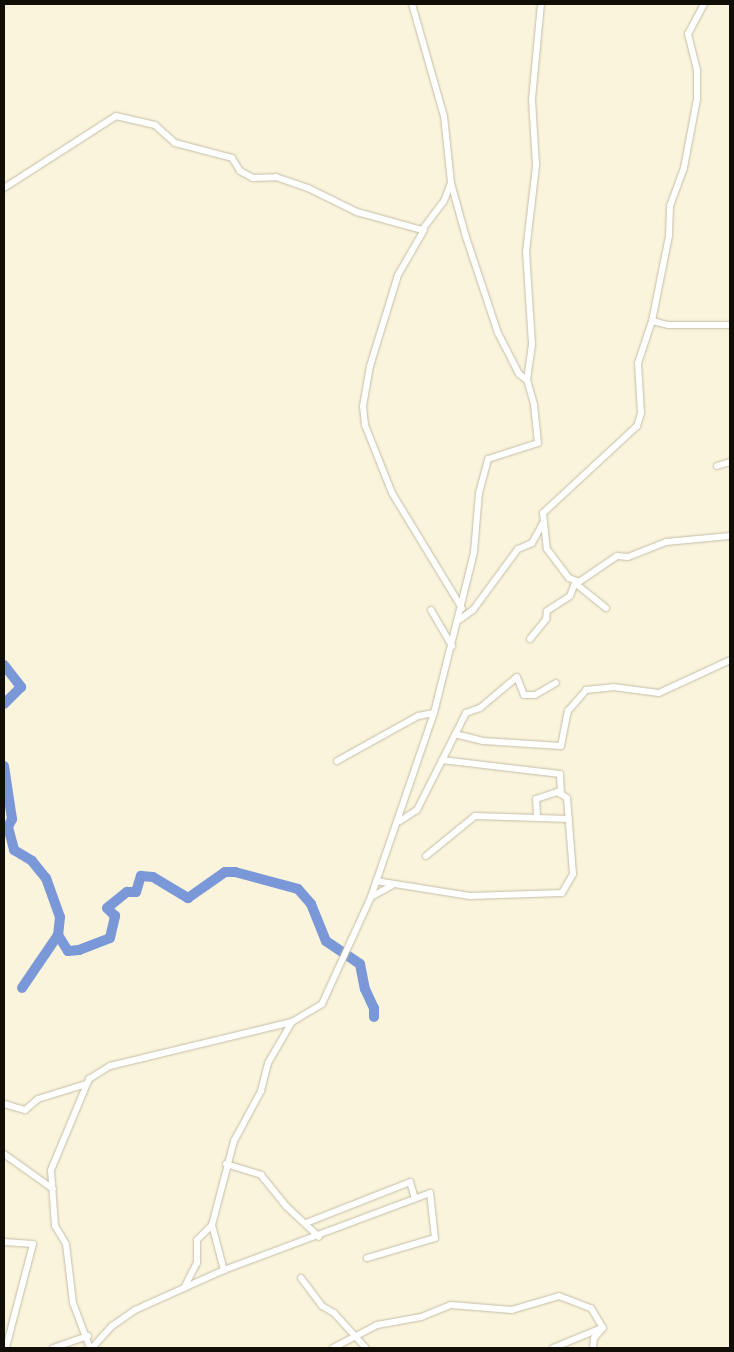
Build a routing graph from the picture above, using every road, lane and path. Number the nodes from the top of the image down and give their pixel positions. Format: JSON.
{"nodes":[{"id":1,"x":412,"y":4,"type":"edge"},
{"id":2,"x":541,"y":4,"type":"edge"},
{"id":3,"x":704,"y":4,"type":"edge"},
{"id":4,"x":451,"y":184,"type":"junction"},
{"id":5,"x":4,"y":188,"type":"edge"},
{"id":6,"x":424,"y":230,"type":"junction"},
{"id":7,"x":652,"y":321,"type":"junction"},
{"id":8,"x":730,"y":325,"type":"edge"},
{"id":9,"x":527,"y":380,"type":"junction"},
{"id":10,"x":730,"y":462,"type":"edge"},
{"id":11,"x":717,"y":466,"type":"dead end"},
{"id":12,"x":543,"y":514,"type":"junction"},
{"id":13,"x":730,"y":536,"type":"edge"},
{"id":14,"x":576,"y":583,"type":"junction"},
{"id":15,"x":462,"y":608,"type":"junction"},
{"id":16,"x":606,"y":608,"type":"dead end"},
{"id":17,"x":431,"y":610,"type":"dead end"},
{"id":18,"x":459,"y":620,"type":"junction"},
{"id":19,"x":530,"y":639,"type":"dead end"},
{"id":20,"x":452,"y":646,"type":"junction"},
{"id":21,"x":730,"y":660,"type":"edge"},
{"id":22,"x":556,"y":684,"type":"dead end"},
{"id":23,"x":434,"y":713,"type":"junction"},
{"id":24,"x":455,"y":734,"type":"junction"},
{"id":25,"x":442,"y":760,"type":"junction"},
{"id":26,"x":337,"y":761,"type":"dead end"},
{"id":27,"x":561,"y":794,"type":"junction"},
{"id":28,"x":537,"y":816,"type":"junction"},
{"id":29,"x":570,"y":819,"type":"junction"},
{"id":30,"x":400,"y":821,"type":"junction"},
{"id":31,"x":426,"y":856,"type":"dead end"},
{"id":32,"x":376,"y":881,"type":"junction"},
{"id":33,"x":392,"y":886,"type":"junction"},
{"id":34,"x":371,"y":897,"type":"junction"},
{"id":35,"x":292,"y":1022,"type":"junction"},
{"id":36,"x":86,"y":1084,"type":"junction"},
{"id":37,"x":4,"y":1104,"type":"edge"},
{"id":38,"x":4,"y":1154,"type":"edge"},
{"id":39,"x":226,"y":1164,"type":"junction"},
{"id":40,"x":53,"y":1189,"type":"junction"},
{"id":41,"x":415,"y":1198,"type":"junction"},
{"id":42,"x":306,"y":1223,"type":"junction"},
{"id":43,"x":212,"y":1225,"type":"junction"},
{"id":44,"x":320,"y":1237,"type":"junction"},
{"id":45,"x":4,"y":1242,"type":"edge"},
{"id":46,"x":367,"y":1258,"type":"dead end"},
{"id":47,"x":224,"y":1270,"type":"junction"},
{"id":48,"x":301,"y":1278,"type":"dead end"},
{"id":49,"x":183,"y":1290,"type":"junction"},
{"id":50,"x":603,"y":1328,"type":"junction"},
{"id":51,"x":354,"y":1335,"type":"junction"},
{"id":52,"x":88,"y":1336,"type":"junction"},
{"id":53,"x":6,"y":1348,"type":"edge"},
{"id":54,"x":53,"y":1348,"type":"edge"},
{"id":55,"x":91,"y":1348,"type":"edge"},
{"id":56,"x":333,"y":1348,"type":"edge"},
{"id":57,"x":366,"y":1348,"type":"edge"},
{"id":58,"x":553,"y":1348,"type":"edge"},
{"id":59,"x":593,"y":1348,"type":"edge"}],
"edges":[{"from":1,"to":4,"type":"street"},
{"from":2,"to":9,"type":"street"},
{"from":3,"to":7,"type":"street"},
{"from":4,"to":6,"type":"street"},
{"from":4,"to":9,"type":"street"},
{"from":5,"to":6,"type":"street"},
{"from":6,"to":15,"type":"street"},
{"from":7,"to":8,"type":"street"},
{"from":7,"to":12,"type":"street"},
{"from":9,"to":15,"type":"street"},
{"from":10,"to":11,"type":"street"},
{"from":12,"to":14,"type":"street"},
{"from":12,"to":18,"type":"street"},
{"from":13,"to":14,"type":"street"},
{"from":14,"to":16,"type":"street"},
{"from":14,"to":19,"type":"street"},
{"from":15,"to":18,"type":"street"},
{"from":17,"to":20,"type":"street"},
{"from":18,"to":20,"type":"street"},
{"from":20,"to":23,"type":"street"},
{"from":21,"to":24,"type":"street"},
{"from":22,"to":24,"type":"street"},
{"from":23,"to":26,"type":"street"},
{"from":23,"to":30,"type":"street"},
{"from":24,"to":25,"type":"street"},
{"from":25,"to":27,"type":"street"},
{"from":25,"to":30,"type":"street"},
{"from":27,"to":28,"type":"street"},
{"from":27,"to":29,"type":"street"},
{"from":28,"to":29,"type":"street"},
{"from":28,"to":31,"type":"street"},
{"from":29,"to":33,"type":"street"},
{"from":30,"to":32,"type":"street"},
{"from":32,"to":33,"type":"street"},
{"from":32,"to":34,"type":"street"},
{"from":33,"to":34,"type":"street"},
{"from":34,"to":35,"type":"street"},
{"from":35,"to":36,"type":"street"},
{"from":35,"to":39,"type":"street"},
{"from":36,"to":37,"type":"street"},
{"from":36,"to":40,"type":"street"},
{"from":38,"to":40,"type":"street"},
{"from":39,"to":42,"type":"street"},
{"from":39,"to":43,"type":"street"},
{"from":40,"to":52,"type":"street"},
{"from":41,"to":42,"type":"street"},
{"from":41,"to":44,"type":"street"},
{"from":41,"to":46,"type":"street"},
{"from":42,"to":44,"type":"street"},
{"from":43,"to":47,"type":"street"},
{"from":43,"to":49,"type":"street"},
{"from":44,"to":47,"type":"street"},
{"from":45,"to":53,"type":"street"},
{"from":47,"to":49,"type":"street"},
{"from":48,"to":51,"type":"street"},
{"from":49,"to":55,"type":"street"},
{"from":50,"to":51,"type":"street"},
{"from":50,"to":58,"type":"street"},
{"from":50,"to":59,"type":"street"},
{"from":51,"to":56,"type":"street"},
{"from":51,"to":57,"type":"street"},
{"from":52,"to":54,"type":"street"},
{"from":52,"to":55,"type":"street"}]}
